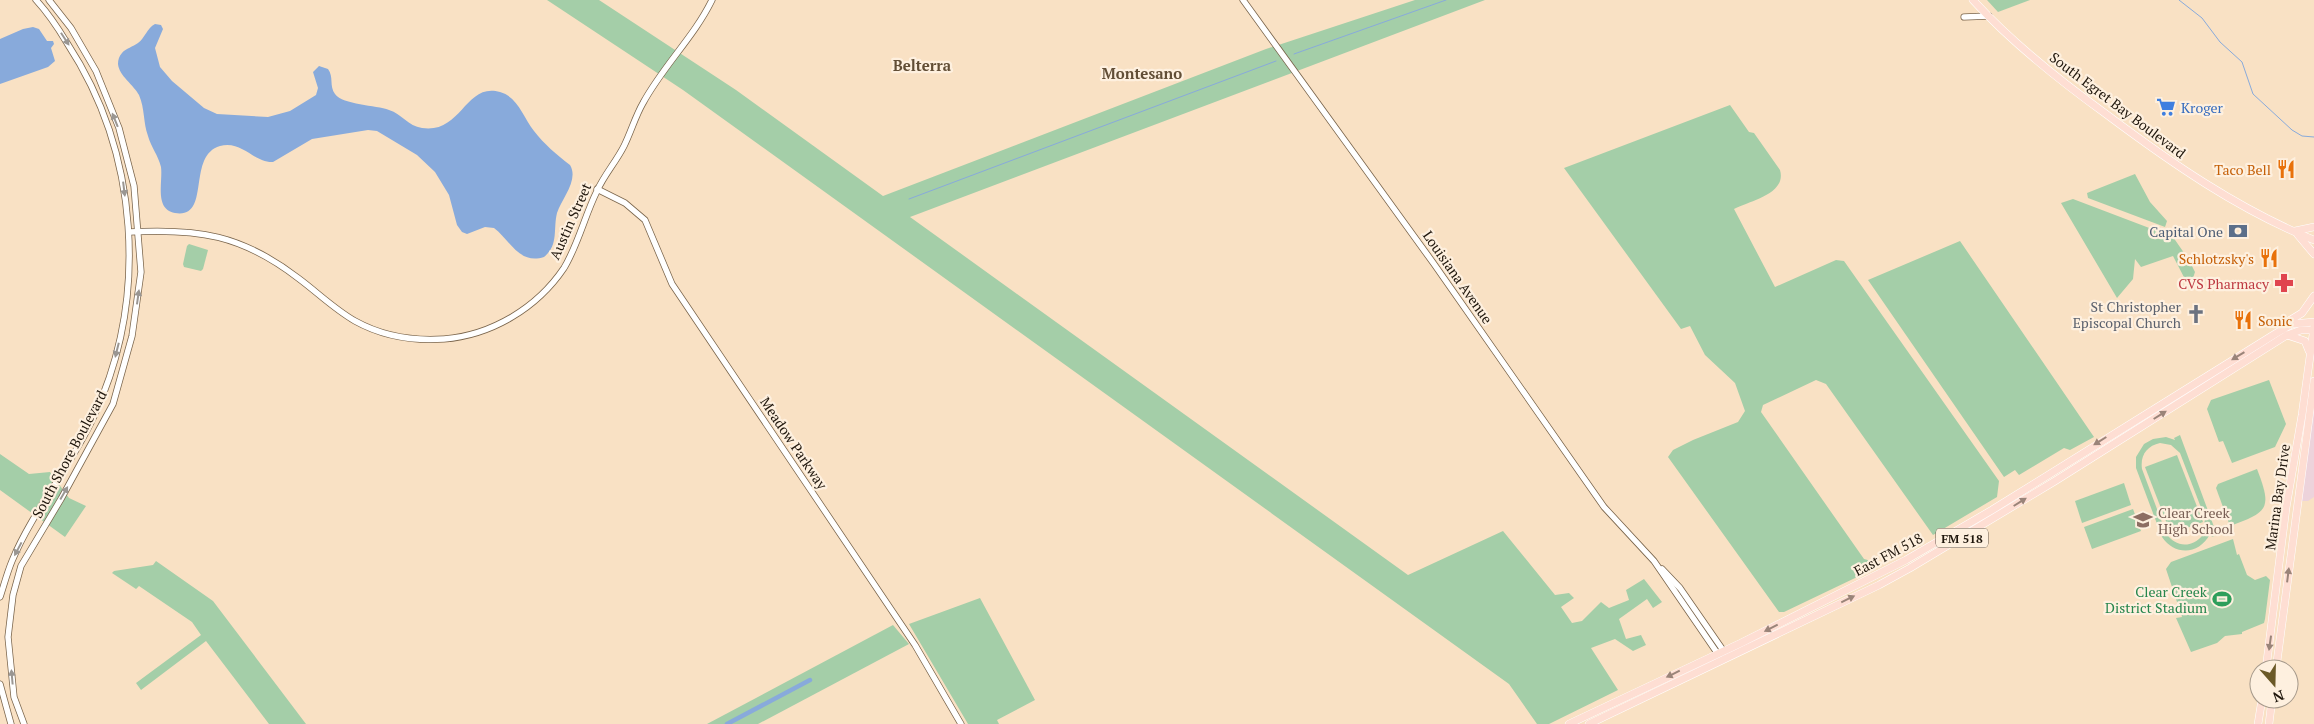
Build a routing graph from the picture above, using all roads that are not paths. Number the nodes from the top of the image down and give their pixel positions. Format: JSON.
{"nodes":[{"id":1,"x":36,"y":0,"type":"edge"},
{"id":2,"x":49,"y":0,"type":"edge"},
{"id":3,"x":712,"y":0,"type":"edge"},
{"id":4,"x":1243,"y":0,"type":"edge"},
{"id":5,"x":1973,"y":0,"type":"edge"},
{"id":6,"x":1964,"y":16,"type":"dead end"},
{"id":7,"x":1990,"y":16,"type":"junction"},
{"id":8,"x":597,"y":189,"type":"junction"},
{"id":9,"x":2314,"y":227,"type":"edge"},
{"id":10,"x":2295,"y":231,"type":"junction"},
{"id":11,"x":129,"y":232,"type":"junction"},
{"id":12,"x":138,"y":232,"type":"junction"},
{"id":13,"x":2314,"y":240,"type":"edge"},
{"id":14,"x":2314,"y":254,"type":"edge"},
{"id":15,"x":2314,"y":296,"type":"edge"},
{"id":16,"x":2314,"y":321,"type":"edge"},
{"id":17,"x":2314,"y":330,"type":"edge"},
{"id":18,"x":2283,"y":333,"type":"junction"},
{"id":19,"x":2310,"y":354,"type":"junction"},
{"id":20,"x":2314,"y":380,"type":"edge"},
{"id":21,"x":2132,"y":421,"type":"junction"},
{"id":22,"x":2138,"y":429,"type":"junction"},
{"id":23,"x":2048,"y":474,"type":"junction"},
{"id":24,"x":2054,"y":481,"type":"junction"},
{"id":25,"x":1992,"y":510,"type":"junction"},
{"id":26,"x":1996,"y":517,"type":"junction"},
{"id":27,"x":1948,"y":535,"type":"junction"},
{"id":28,"x":1952,"y":543,"type":"junction"},
{"id":29,"x":1874,"y":576,"type":"junction"},
{"id":30,"x":1879,"y":585,"type":"junction"},
{"id":31,"x":0,"y":597,"type":"edge"},
{"id":32,"x":1800,"y":612,"type":"junction"},
{"id":33,"x":1804,"y":620,"type":"junction"},
{"id":34,"x":2273,"y":622,"type":"junction"},
{"id":35,"x":2282,"y":624,"type":"junction"},
{"id":36,"x":1722,"y":655,"type":"junction"},
{"id":37,"x":2267,"y":659,"type":"edge"},
{"id":38,"x":2277,"y":659,"type":"edge"},
{"id":39,"x":0,"y":684,"type":"edge"},
{"id":40,"x":1646,"y":692,"type":"junction"},
{"id":41,"x":2260,"y":709,"type":"edge"},
{"id":42,"x":2271,"y":709,"type":"edge"},
{"id":43,"x":11,"y":724,"type":"edge"},
{"id":44,"x":24,"y":724,"type":"edge"},
{"id":45,"x":961,"y":724,"type":"edge"},
{"id":46,"x":1569,"y":724,"type":"edge"},
{"id":47,"x":1589,"y":724,"type":"edge"},
{"id":48,"x":2258,"y":724,"type":"edge"},
{"id":49,"x":2269,"y":724,"type":"edge"}],
"edges":[{"from":1,"to":11,"type":"street","name":"South Shore Boulevard","one_way":true},
{"from":12,"to":2,"type":"street","name":"South Shore Boulevard","one_way":true},
{"from":3,"to":8,"type":"street","name":"Austin Street"},
{"from":4,"to":36,"type":"street","name":"Louisiana Avenue"},
{"from":5,"to":7,"type":"main road","name":"South Egret Bay Boulevard"},
{"from":6,"to":7,"type":"street"},
{"from":7,"to":10,"type":"main road","name":"South Egret Bay Boulevard"},
{"from":8,"to":12,"type":"street","name":"Austin Street"},
{"from":8,"to":45,"type":"street","name":"Meadow Parkway"},
{"from":9,"to":10,"type":"main road"},
{"from":10,"to":13,"type":"main road","name":"South Egret Bay Boulevard"},
{"from":10,"to":14,"type":"main road"},
{"from":11,"to":12,"type":"street","name":"Austin Street"},
{"from":11,"to":31,"type":"street","name":"South Shore Boulevard","one_way":true},
{"from":44,"to":12,"type":"street","name":"South Shore Boulevard","one_way":true},
{"from":15,"to":18,"type":"main road","number":"FM 518"},
{"from":16,"to":17,"type":"main road","name":"Marina Bay Drive"},
{"from":16,"to":18,"type":"main road"},
{"from":17,"to":18,"type":"main road","number":"FM 518"},
{"from":17,"to":19,"type":"main road","name":"Marina Bay Drive"},
{"from":18,"to":19,"type":"main road"},
{"from":18,"to":21,"type":"main road","name":"East FM 518","number":"FM 518","one_way":true},
{"from":22,"to":18,"type":"main road","name":"East FM 518","number":"FM 518","one_way":true},
{"from":19,"to":34,"type":"main road","name":"Marina Bay Drive"},
{"from":35,"to":20,"type":"main road","name":"Marina Bay Drive","one_way":true},
{"from":21,"to":22,"type":"main road"},
{"from":21,"to":23,"type":"main road","name":"East FM 518","number":"FM 518","one_way":true},
{"from":22,"to":24,"type":"main road","name":"East FM 518","number":"FM 518"},
{"from":23,"to":24,"type":"main road"},
{"from":23,"to":25,"type":"main road","name":"East FM 518","number":"FM 518"},
{"from":26,"to":24,"type":"main road","name":"East FM 518","number":"FM 518","one_way":true},
{"from":25,"to":26,"type":"main road"},
{"from":25,"to":27,"type":"main road","name":"East FM 518","number":"FM 518"},
{"from":26,"to":28,"type":"main road","name":"East FM 518","number":"FM 518"},
{"from":27,"to":28,"type":"main road"},
{"from":27,"to":29,"type":"main road","name":"East FM 518","number":"FM 518"},
{"from":28,"to":30,"type":"main road","name":"East FM 518","number":"FM 518"},
{"from":29,"to":30,"type":"main road"},
{"from":29,"to":32,"type":"main road","name":"East FM 518","number":"FM 518"},
{"from":33,"to":30,"type":"main road","name":"East FM 518","number":"FM 518","one_way":true},
{"from":32,"to":33,"type":"main road"},
{"from":32,"to":36,"type":"main road","name":"East FM 518","number":"FM 518","one_way":true},
{"from":33,"to":36,"type":"main road","name":"East FM 518","number":"FM 518"},
{"from":34,"to":35,"type":"main road"},
{"from":34,"to":37,"type":"main road","name":"Marina Bay Drive","one_way":true},
{"from":35,"to":38,"type":"main road","name":"Marina Bay Drive"},
{"from":36,"to":40,"type":"main road","name":"East FM 518","number":"FM 518"},
{"from":39,"to":43,"type":"street"},
{"from":40,"to":46,"type":"main road","name":"East FM 518","number":"FM 518"},
{"from":40,"to":47,"type":"main road","name":"East FM 518","number":"FM 518"},
{"from":41,"to":48,"type":"main road"},
{"from":42,"to":49,"type":"main road"}]}
